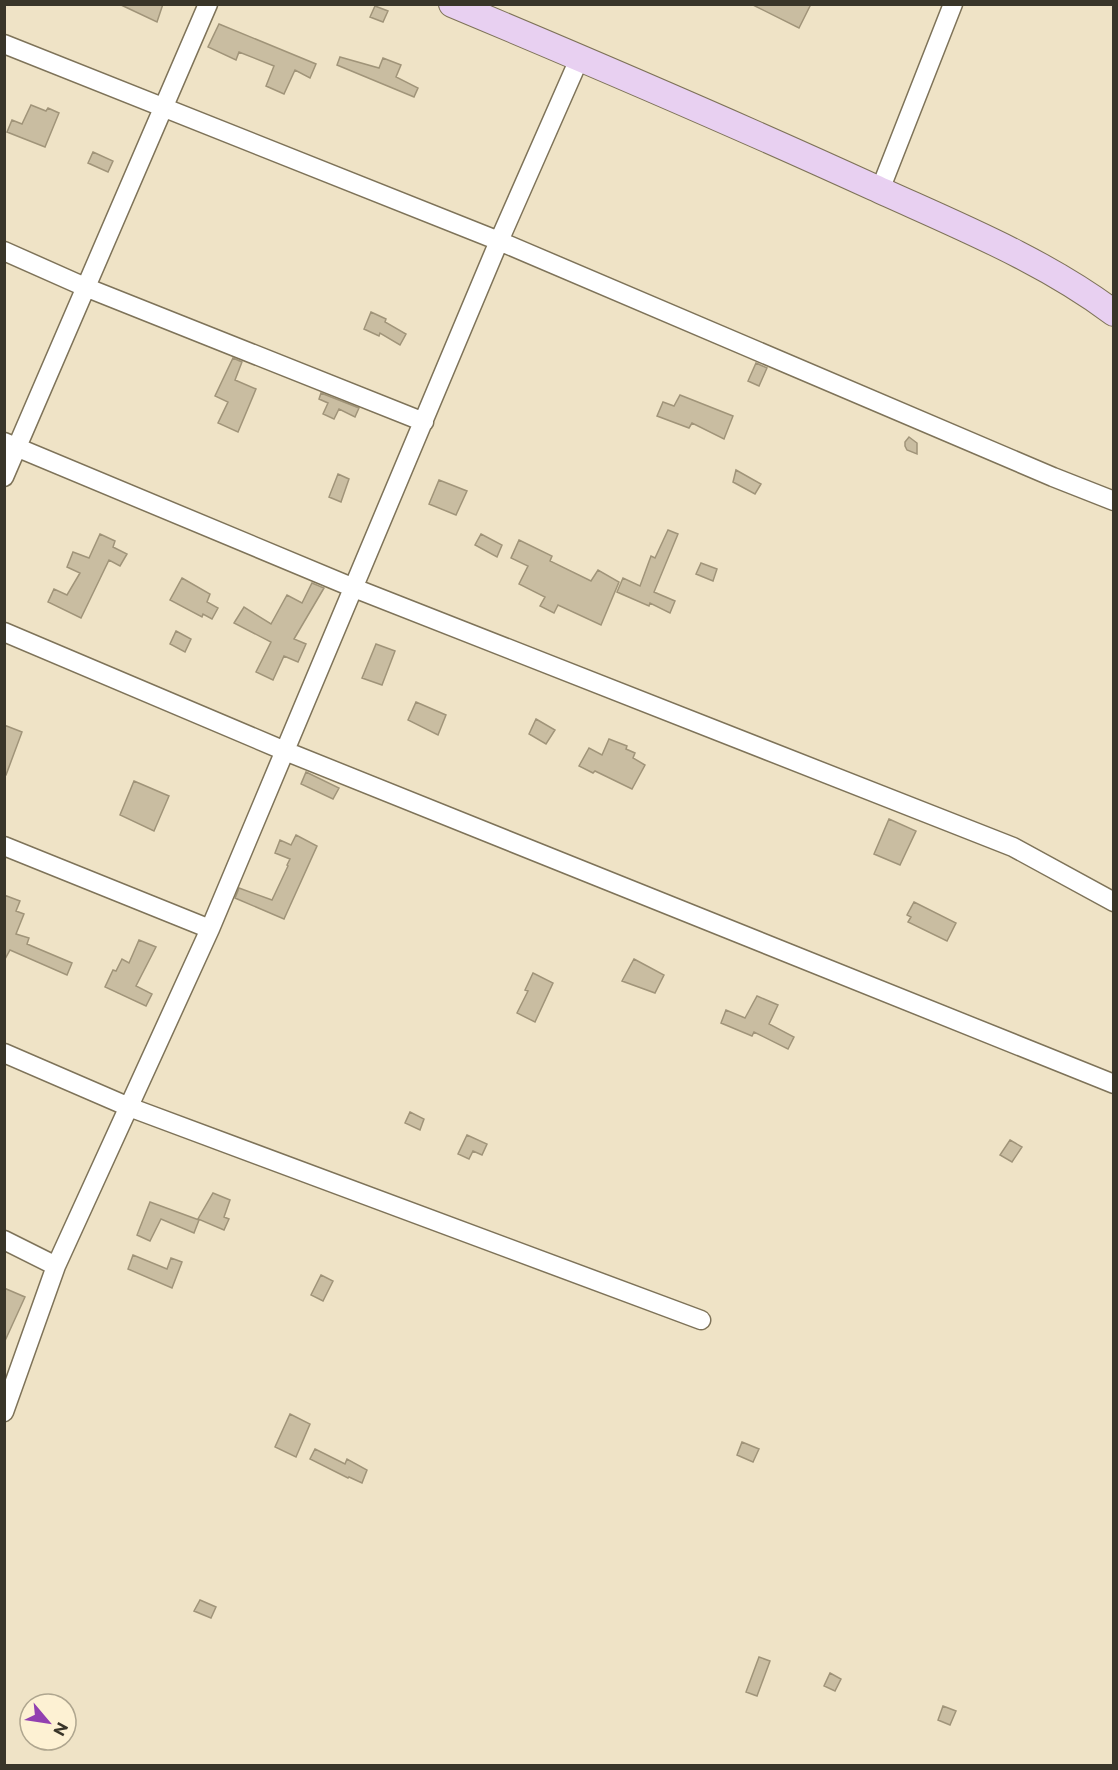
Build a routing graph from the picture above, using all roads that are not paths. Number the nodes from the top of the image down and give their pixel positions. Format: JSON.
{"nodes":[{"id":1,"x":208,"y":4,"type":"edge"},
{"id":2,"x":452,"y":4,"type":"edge"},
{"id":3,"x":953,"y":4,"type":"edge"},
{"id":4,"x":4,"y":44,"type":"edge"},
{"id":5,"x":580,"y":57,"type":"junction"},
{"id":6,"x":163,"y":107,"type":"junction"},
{"id":7,"x":880,"y":190,"type":"junction"},
{"id":8,"x":499,"y":241,"type":"junction"},
{"id":9,"x":4,"y":251,"type":"edge"},
{"id":10,"x":86,"y":287,"type":"junction"},
{"id":11,"x":1113,"y":313,"type":"edge"},
{"id":12,"x":424,"y":422,"type":"junction"},
{"id":13,"x":11,"y":445,"type":"edge"},
{"id":14,"x":4,"y":477,"type":"edge"},
{"id":15,"x":1113,"y":501,"type":"edge"},
{"id":16,"x":354,"y":588,"type":"junction"},
{"id":17,"x":4,"y":632,"type":"edge"},
{"id":18,"x":285,"y":752,"type":"junction"},
{"id":19,"x":4,"y":846,"type":"edge"},
{"id":20,"x":1113,"y":902,"type":"edge"},
{"id":21,"x":210,"y":929,"type":"junction"},
{"id":22,"x":4,"y":1053,"type":"edge"},
{"id":23,"x":1113,"y":1084,"type":"edge"},
{"id":24,"x":129,"y":1107,"type":"junction"},
{"id":25,"x":4,"y":1240,"type":"edge"},
{"id":26,"x":56,"y":1266,"type":"junction"},
{"id":27,"x":701,"y":1320,"type":"dead end"},
{"id":28,"x":4,"y":1413,"type":"edge"}],
"edges":[{"from":1,"to":6,"type":"street"},
{"from":2,"to":5,"type":"street"},
{"from":3,"to":7,"type":"street"},
{"from":4,"to":6,"type":"street"},
{"from":5,"to":7,"type":"street"},
{"from":5,"to":8,"type":"street"},
{"from":6,"to":8,"type":"street"},
{"from":6,"to":10,"type":"street"},
{"from":7,"to":11,"type":"street"},
{"from":8,"to":12,"type":"street"},
{"from":8,"to":15,"type":"street"},
{"from":9,"to":10,"type":"street"},
{"from":10,"to":12,"type":"street"},
{"from":10,"to":13,"type":"street"},
{"from":12,"to":16,"type":"street"},
{"from":13,"to":14,"type":"street"},
{"from":13,"to":16,"type":"street"},
{"from":16,"to":18,"type":"street"},
{"from":16,"to":20,"type":"street"},
{"from":17,"to":18,"type":"street"},
{"from":18,"to":21,"type":"street"},
{"from":18,"to":23,"type":"street"},
{"from":19,"to":21,"type":"street"},
{"from":21,"to":24,"type":"street"},
{"from":22,"to":24,"type":"street"},
{"from":24,"to":26,"type":"street"},
{"from":24,"to":27,"type":"street"},
{"from":25,"to":26,"type":"street"},
{"from":26,"to":28,"type":"street"}]}
